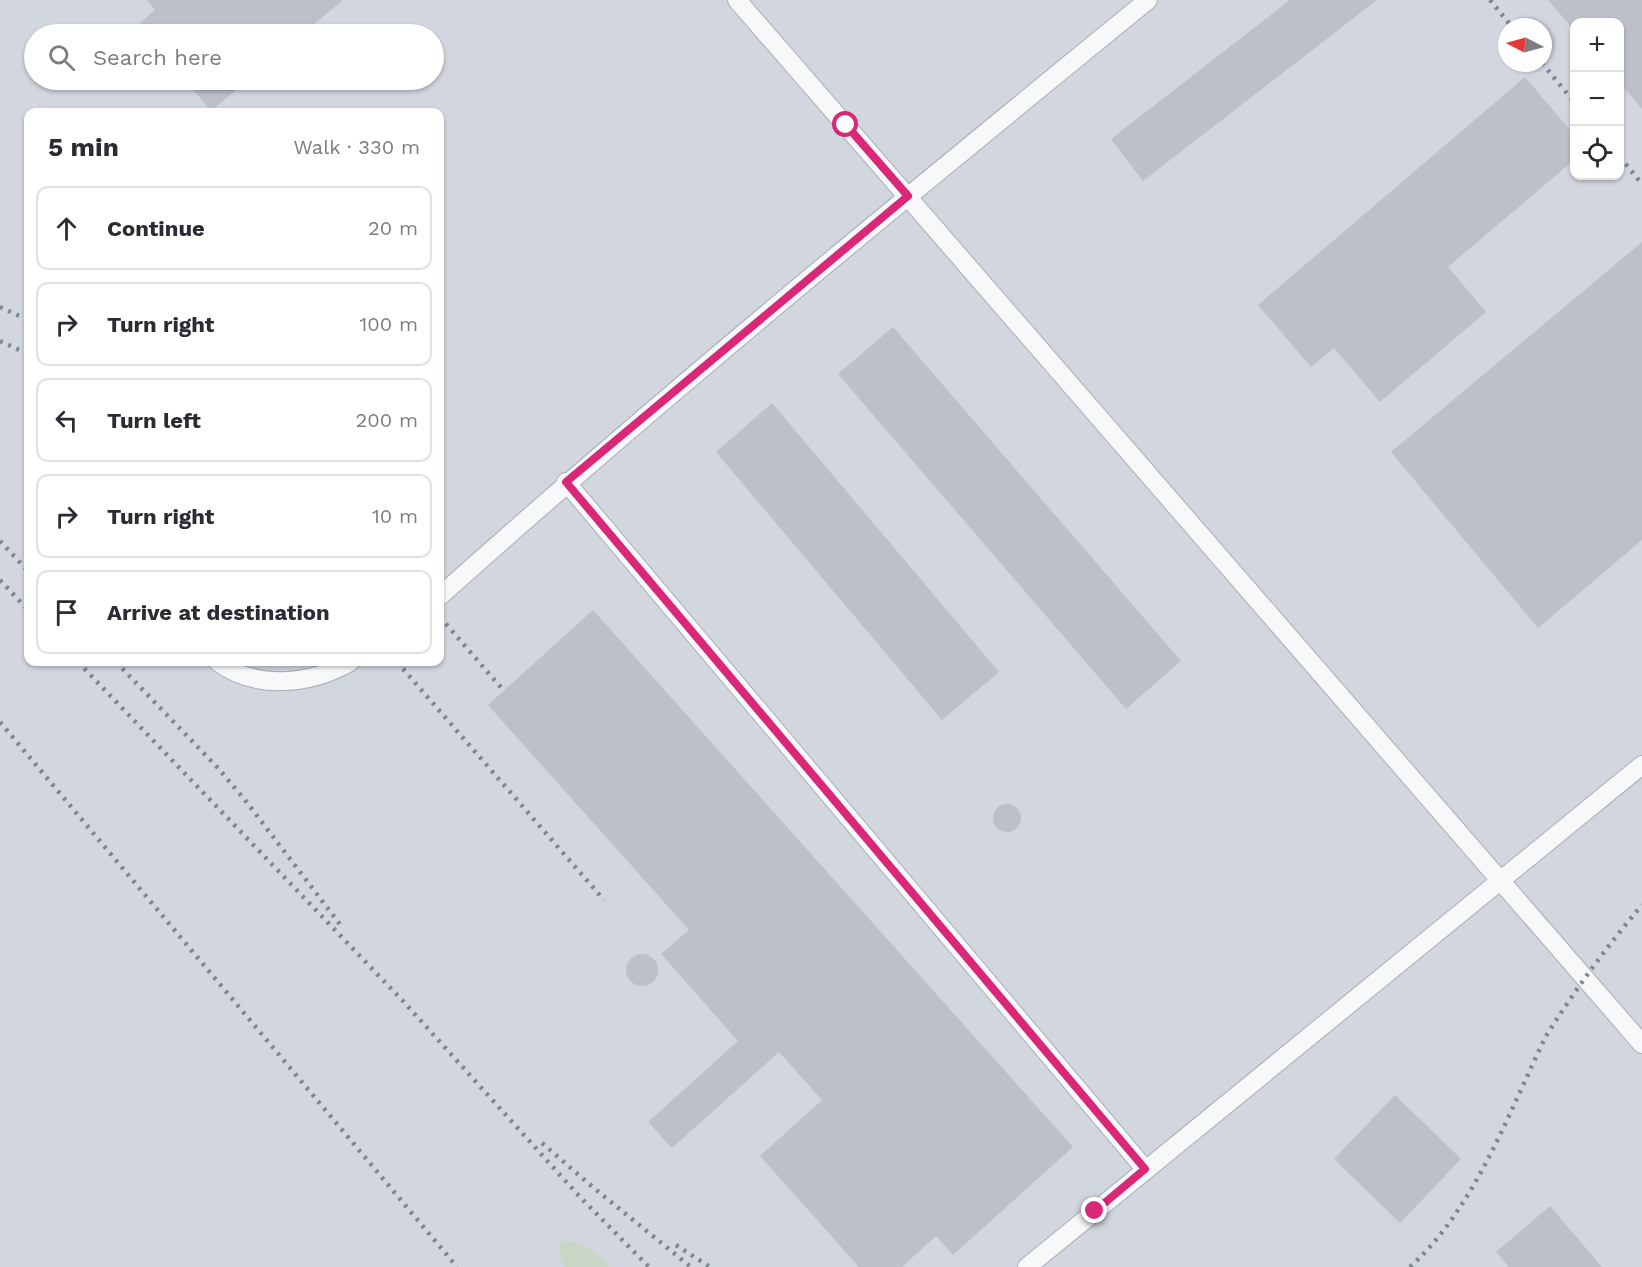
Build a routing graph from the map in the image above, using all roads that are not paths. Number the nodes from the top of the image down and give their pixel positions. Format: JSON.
{"nodes":[{"id":1,"x":737,"y":0,"type":"edge"},
{"id":2,"x":1148,"y":0,"type":"edge"},
{"id":3,"x":908,"y":196,"type":"junction"},
{"id":4,"x":566,"y":482,"type":"junction"},
{"id":5,"x":444,"y":592,"type":"edge"},
{"id":6,"x":223,"y":666,"type":"edge"},
{"id":7,"x":341,"y":666,"type":"edge"},
{"id":8,"x":1642,"y":765,"type":"edge"},
{"id":9,"x":1500,"y":880,"type":"junction"},
{"id":10,"x":1642,"y":1044,"type":"edge"},
{"id":11,"x":1145,"y":1169,"type":"junction"},
{"id":12,"x":1027,"y":1267,"type":"edge"}],
"edges":[{"from":1,"to":3,"type":"lane"},
{"from":2,"to":3,"type":"lane"},
{"from":3,"to":4,"type":"lane"},
{"from":3,"to":9,"type":"lane"},
{"from":4,"to":5,"type":"lane"},
{"from":4,"to":11,"type":"lane"},
{"from":6,"to":7,"type":"lane"},
{"from":8,"to":9,"type":"lane"},
{"from":9,"to":10,"type":"lane"},
{"from":9,"to":11,"type":"lane"},
{"from":11,"to":12,"type":"lane"}]}
